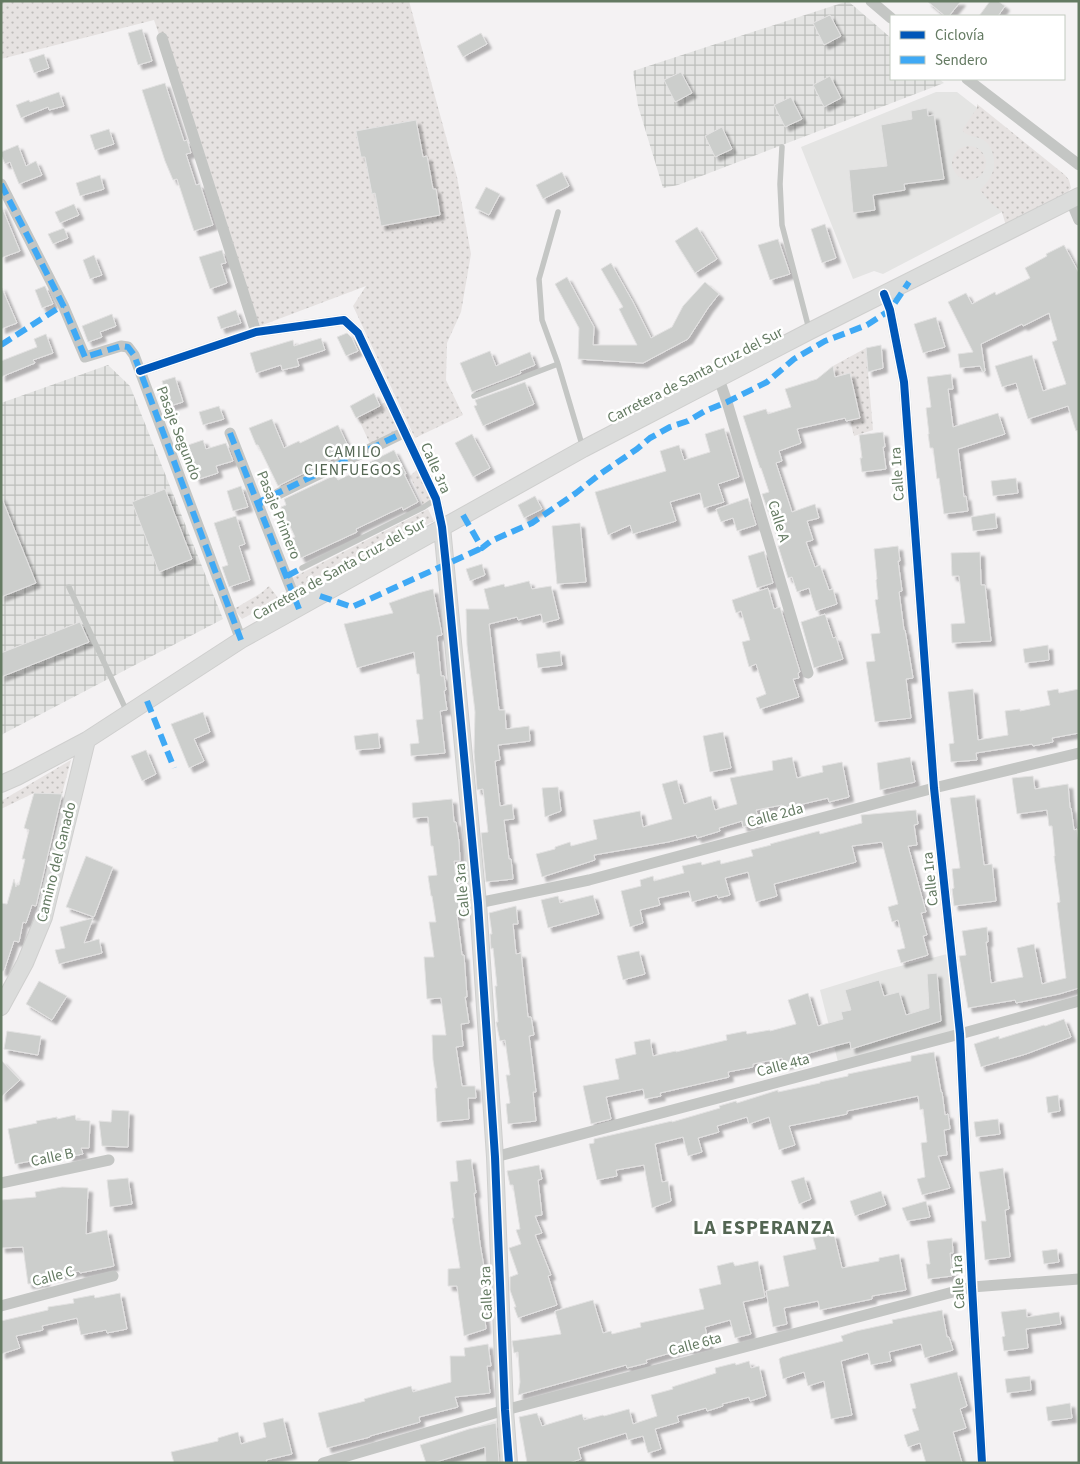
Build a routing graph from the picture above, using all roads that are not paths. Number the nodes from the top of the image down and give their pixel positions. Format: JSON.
{"nodes":[{"id":1,"x":871,"y":1,"type":"edge"},
{"id":2,"x":890,"y":17,"type":"edge"},
{"id":3,"x":162,"y":38,"type":"dead end"},
{"id":4,"x":968,"y":80,"type":"edge"},
{"id":5,"x":782,"y":147,"type":"dead end"},
{"id":6,"x":1079,"y":165,"type":"edge"},
{"id":7,"x":1,"y":184,"type":"edge"},
{"id":8,"x":1075,"y":199,"type":"edge"},
{"id":9,"x":558,"y":212,"type":"dead end"},
{"id":10,"x":1079,"y":220,"type":"edge"},
{"id":11,"x":884,"y":294,"type":"junction"},
{"id":12,"x":810,"y":331,"type":"junction"},
{"id":13,"x":256,"y":332,"type":"junction"},
{"id":14,"x":558,"y":364,"type":"junction"},
{"id":15,"x":140,"y":371,"type":"junction"},
{"id":16,"x":719,"y":379,"type":"junction"},
{"id":17,"x":474,"y":396,"type":"dead end"},
{"id":18,"x":230,"y":432,"type":"dead end"},
{"id":19,"x":405,"y":432,"type":"junction"},
{"id":20,"x":583,"y":448,"type":"junction"},
{"id":21,"x":278,"y":494,"type":"dead end"},
{"id":22,"x":436,"y":499,"type":"junction"},
{"id":23,"x":442,"y":527,"type":"junction"},
{"id":24,"x":302,"y":568,"type":"dead end"},
{"id":25,"x":69,"y":587,"type":"dead end"},
{"id":26,"x":299,"y":609,"type":"junction"},
{"id":27,"x":241,"y":640,"type":"junction"},
{"id":28,"x":808,"y":673,"type":"dead end"},
{"id":29,"x":127,"y":714,"type":"junction"},
{"id":30,"x":87,"y":740,"type":"junction"},
{"id":31,"x":1079,"y":753,"type":"edge"},
{"id":32,"x":9,"y":779,"type":"edge"},
{"id":33,"x":934,"y":788,"type":"junction"},
{"id":34,"x":478,"y":903,"type":"junction"},
{"id":35,"x":1079,"y":1001,"type":"edge"},
{"id":36,"x":1,"y":1006,"type":"edge"},
{"id":37,"x":960,"y":1034,"type":"junction"},
{"id":38,"x":494,"y":1157,"type":"junction"},
{"id":39,"x":109,"y":1160,"type":"dead end"},
{"id":40,"x":1,"y":1184,"type":"edge"},
{"id":41,"x":113,"y":1276,"type":"dead end"},
{"id":42,"x":1079,"y":1279,"type":"edge"},
{"id":43,"x":972,"y":1287,"type":"junction"},
{"id":44,"x":1,"y":1306,"type":"edge"},
{"id":45,"x":505,"y":1410,"type":"junction"},
{"id":46,"x":323,"y":1463,"type":"edge"},
{"id":47,"x":509,"y":1463,"type":"edge"},
{"id":48,"x":982,"y":1463,"type":"edge"}],
"edges":[{"from":1,"to":2,"type":"street"},
{"from":3,"to":13,"type":"street"},
{"from":4,"to":6,"type":"street"},
{"from":5,"to":12,"type":"lane"},
{"from":7,"to":15,"type":"street","name":"Pasaje Segundo"},
{"from":8,"to":10,"type":"street"},
{"from":8,"to":11,"type":"street","name":"Carretera de Santa Cruz del Sur"},
{"from":9,"to":14,"type":"lane"},
{"from":11,"to":12,"type":"street","name":"Carretera de Santa Cruz del Sur"},
{"from":11,"to":33,"type":"street","name":"Calle 1ra"},
{"from":12,"to":16,"type":"street","name":"Carretera de Santa Cruz del Sur"},
{"from":13,"to":15,"type":"street"},
{"from":13,"to":19,"type":"street","name":"Calle 3ra"},
{"from":14,"to":17,"type":"lane"},
{"from":14,"to":20,"type":"lane"},
{"from":15,"to":27,"type":"street","name":"Pasaje Segundo"},
{"from":16,"to":20,"type":"street","name":"Carretera de Santa Cruz del Sur"},
{"from":16,"to":28,"type":"street","name":"Calle A"},
{"from":18,"to":26,"type":"street","name":"Pasaje Primero"},
{"from":19,"to":21,"type":"street"},
{"from":19,"to":22,"type":"street","name":"Calle 3ra"},
{"from":20,"to":23,"type":"street","name":"Carretera de Santa Cruz del Sur"},
{"from":22,"to":23,"type":"street","name":"Calle 3ra"},
{"from":22,"to":24,"type":"lane"},
{"from":23,"to":26,"type":"street","name":"Carretera de Santa Cruz del Sur"},
{"from":23,"to":34,"type":"street","name":"Calle 3ra"},
{"from":25,"to":29,"type":"lane"},
{"from":26,"to":27,"type":"street","name":"Carretera de Santa Cruz del Sur"},
{"from":27,"to":29,"type":"street","name":"Carretera de Santa Cruz del Sur"},
{"from":29,"to":30,"type":"street","name":"Carretera de Santa Cruz del Sur"},
{"from":30,"to":32,"type":"street","name":"Carretera de Santa Cruz del Sur"},
{"from":30,"to":36,"type":"street","name":"Camino del Ganado"},
{"from":31,"to":33,"type":"street","name":"Calle 2da"},
{"from":33,"to":34,"type":"street","name":"Calle 2da"},
{"from":33,"to":37,"type":"street","name":"Calle 1ra"},
{"from":34,"to":38,"type":"street","name":"Calle 3ra"},
{"from":35,"to":37,"type":"street","name":"Calle 4ta"},
{"from":37,"to":38,"type":"street","name":"Calle 4ta"},
{"from":37,"to":43,"type":"street","name":"Calle 1ra"},
{"from":38,"to":45,"type":"street","name":"Calle 3ra"},
{"from":39,"to":40,"type":"street","name":"Calle B"},
{"from":41,"to":44,"type":"street","name":"Calle C"},
{"from":42,"to":43,"type":"street","name":"Calle 6ta"},
{"from":43,"to":45,"type":"street","name":"Calle 6ta"},
{"from":43,"to":48,"type":"street","name":"Calle 1ra"},
{"from":45,"to":46,"type":"street","name":"Calle 6ta"},
{"from":45,"to":47,"type":"street","name":"Calle 3ra"}]}
